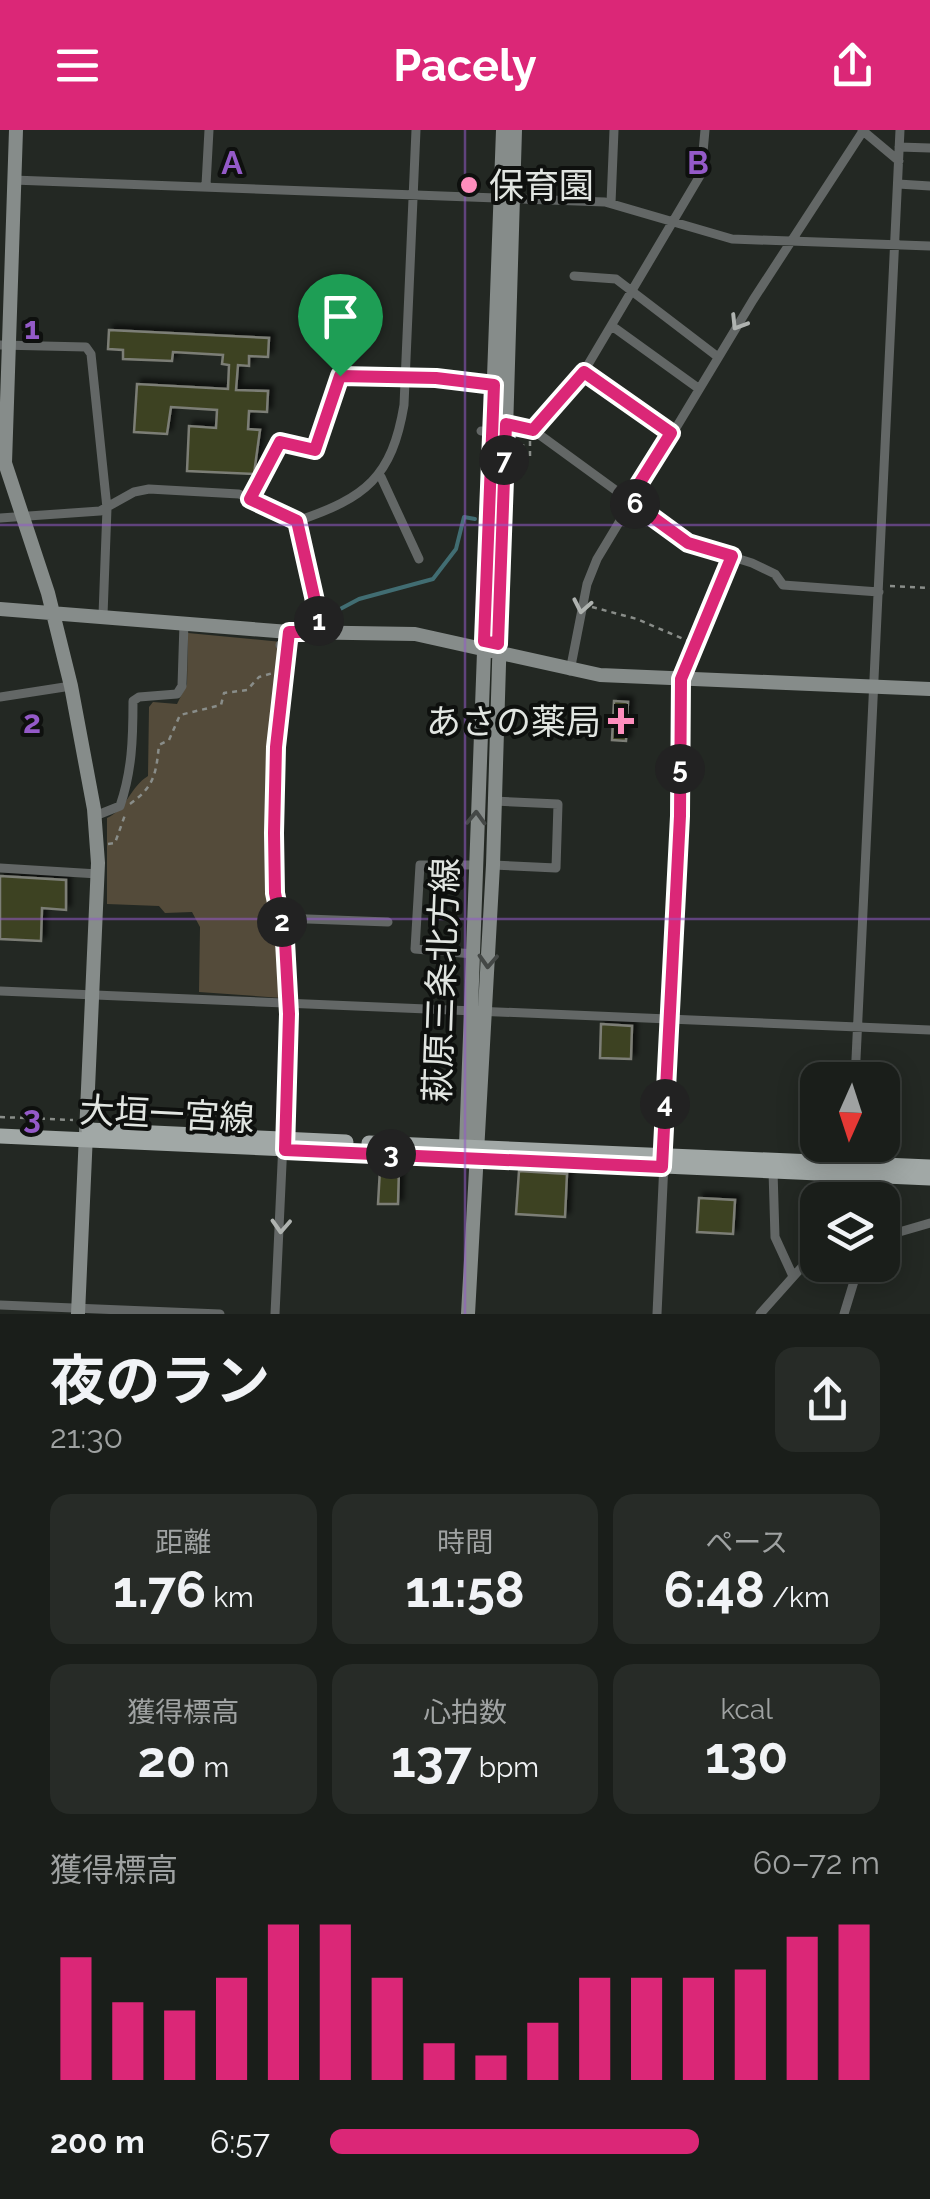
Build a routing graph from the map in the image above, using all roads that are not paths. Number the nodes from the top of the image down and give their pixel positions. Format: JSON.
{"nodes":[{"id":1,"x":16,"y":130,"type":"edge"},
{"id":2,"x":209,"y":130,"type":"edge"},
{"id":3,"x":416,"y":130,"type":"edge"},
{"id":4,"x":503,"y":130,"type":"edge"},
{"id":5,"x":516,"y":130,"type":"edge"},
{"id":6,"x":614,"y":130,"type":"edge"},
{"id":7,"x":705,"y":130,"type":"edge"},
{"id":8,"x":862,"y":130,"type":"edge"},
{"id":9,"x":900,"y":130,"type":"edge"},
{"id":10,"x":899,"y":147,"type":"junction"},
{"id":11,"x":930,"y":148,"type":"edge"},
{"id":12,"x":899,"y":161,"type":"junction"},
{"id":13,"x":7,"y":179,"type":"edge"},
{"id":14,"x":898,"y":184,"type":"junction"},
{"id":15,"x":206,"y":186,"type":"junction"},
{"id":16,"x":930,"y":186,"type":"edge"},
{"id":17,"x":414,"y":194,"type":"junction"},
{"id":18,"x":507,"y":198,"type":"junction"},
{"id":19,"x":611,"y":203,"type":"junction"},
{"id":20,"x":674,"y":220,"type":"junction"},
{"id":21,"x":790,"y":241,"type":"junction"},
{"id":22,"x":896,"y":245,"type":"junction"},
{"id":23,"x":930,"y":246,"type":"edge"},
{"id":24,"x":574,"y":276,"type":"dead end"},
{"id":25,"x":631,"y":293,"type":"junction"},
{"id":26,"x":612,"y":326,"type":"junction"},
{"id":27,"x":3,"y":346,"type":"edge"},
{"id":28,"x":718,"y":357,"type":"junction"},
{"id":29,"x":584,"y":372,"type":"junction"},
{"id":30,"x":406,"y":376,"type":"junction"},
{"id":31,"x":494,"y":385,"type":"junction"},
{"id":32,"x":698,"y":388,"type":"junction"},
{"id":33,"x":506,"y":424,"type":"junction"},
{"id":34,"x":481,"y":432,"type":"dead end"},
{"id":35,"x":529,"y":432,"type":"junction"},
{"id":36,"x":671,"y":433,"type":"junction"},
{"id":37,"x":2,"y":463,"type":"edge"},
{"id":38,"x":381,"y":477,"type":"junction"},
{"id":39,"x":250,"y":499,"type":"junction"},
{"id":40,"x":629,"y":500,"type":"junction"},
{"id":41,"x":106,"y":508,"type":"junction"},
{"id":42,"x":20,"y":515,"type":"junction"},
{"id":43,"x":0,"y":518,"type":"edge"},
{"id":44,"x":297,"y":521,"type":"junction"},
{"id":45,"x":732,"y":556,"type":"junction"},
{"id":46,"x":419,"y":559,"type":"dead end"},
{"id":47,"x":879,"y":589,"type":"junction"},
{"id":48,"x":0,"y":609,"type":"edge"},
{"id":49,"x":53,"y":612,"type":"junction"},
{"id":50,"x":104,"y":614,"type":"junction"},
{"id":51,"x":309,"y":615,"type":"dead end"},
{"id":52,"x":184,"y":623,"type":"junction"},
{"id":53,"x":322,"y":632,"type":"junction"},
{"id":54,"x":285,"y":639,"type":"junction"},
{"id":55,"x":490,"y":651,"type":"junction"},
{"id":56,"x":570,"y":670,"type":"junction"},
{"id":57,"x":681,"y":679,"type":"junction"},
{"id":58,"x":71,"y":686,"type":"junction"},
{"id":59,"x":870,"y":687,"type":"junction"},
{"id":60,"x":930,"y":689,"type":"edge"},
{"id":61,"x":0,"y":697,"type":"edge"},
{"id":62,"x":494,"y":800,"type":"junction"},
{"id":63,"x":94,"y":816,"type":"junction"},
{"id":64,"x":474,"y":865,"type":"junction"},
{"id":65,"x":493,"y":865,"type":"junction"},
{"id":66,"x":0,"y":868,"type":"edge"},
{"id":67,"x":98,"y":874,"type":"junction"},
{"id":68,"x":281,"y":918,"type":"junction"},
{"id":69,"x":388,"y":922,"type":"dead end"},
{"id":70,"x":473,"y":954,"type":"junction"},
{"id":71,"x":0,"y":992,"type":"edge"},
{"id":72,"x":93,"y":994,"type":"junction"},
{"id":73,"x":286,"y":1004,"type":"junction"},
{"id":74,"x":478,"y":1013,"type":"junction"},
{"id":75,"x":668,"y":1019,"type":"junction"},
{"id":76,"x":858,"y":1026,"type":"junction"},
{"id":77,"x":930,"y":1030,"type":"edge"},
{"id":78,"x":856,"y":1062,"type":"edge"},
{"id":79,"x":0,"y":1126,"type":"edge"},
{"id":80,"x":86,"y":1130,"type":"junction"},
{"id":81,"x":0,"y":1136,"type":"edge"},
{"id":82,"x":285,"y":1144,"type":"junction"},
{"id":83,"x":473,"y":1151,"type":"junction"},
{"id":84,"x":662,"y":1162,"type":"junction"},
{"id":85,"x":849,"y":1162,"type":"edge"},
{"id":86,"x":930,"y":1167,"type":"edge"},
{"id":87,"x":848,"y":1169,"type":"junction"},
{"id":88,"x":773,"y":1171,"type":"junction"},
{"id":89,"x":930,"y":1178,"type":"edge"},
{"id":90,"x":849,"y":1182,"type":"edge"},
{"id":91,"x":930,"y":1223,"type":"edge"},
{"id":92,"x":900,"y":1232,"type":"edge"},
{"id":93,"x":800,"y":1266,"type":"edge"},
{"id":94,"x":792,"y":1274,"type":"junction"},
{"id":95,"x":854,"y":1282,"type":"edge"},
{"id":96,"x":0,"y":1305,"type":"edge"},
{"id":97,"x":79,"y":1311,"type":"edge"},
{"id":98,"x":220,"y":1314,"type":"edge"},
{"id":99,"x":275,"y":1314,"type":"edge"},
{"id":100,"x":468,"y":1314,"type":"edge"},
{"id":101,"x":657,"y":1314,"type":"edge"},
{"id":102,"x":760,"y":1314,"type":"edge"},
{"id":103,"x":844,"y":1314,"type":"edge"}],
"edges":[{"from":1,"to":13,"type":"street"},
{"from":2,"to":15,"type":"street"},
{"from":3,"to":17,"type":"street"},
{"from":4,"to":18,"type":"street","name":"萩原三条北方線"},
{"from":5,"to":18,"type":"street","name":"萩原三条北方線"},
{"from":6,"to":19,"type":"street"},
{"from":7,"to":20,"type":"street"},
{"from":8,"to":12,"type":"street"},
{"from":8,"to":21,"type":"street"},
{"from":9,"to":10,"type":"street"},
{"from":10,"to":11,"type":"street"},
{"from":10,"to":12,"type":"street"},
{"from":12,"to":14,"type":"street"},
{"from":13,"to":15,"type":"street"},
{"from":13,"to":27,"type":"street"},
{"from":14,"to":16,"type":"street"},
{"from":14,"to":22,"type":"street"},
{"from":15,"to":17,"type":"street"},
{"from":17,"to":18,"type":"street"},
{"from":17,"to":30,"type":"street"},
{"from":18,"to":19,"type":"street"},
{"from":18,"to":31,"type":"street","name":"萩原三条北方線"},
{"from":18,"to":33,"type":"street","name":"萩原三条北方線"},
{"from":19,"to":20,"type":"street"},
{"from":20,"to":21,"type":"street"},
{"from":20,"to":25,"type":"street"},
{"from":21,"to":22,"type":"street"},
{"from":21,"to":28,"type":"street","one_way":true},
{"from":22,"to":23,"type":"street"},
{"from":22,"to":47,"type":"street"},
{"from":24,"to":25,"type":"street"},
{"from":25,"to":26,"type":"street"},
{"from":25,"to":28,"type":"street"},
{"from":26,"to":29,"type":"street"},
{"from":26,"to":32,"type":"street"},
{"from":27,"to":37,"type":"street"},
{"from":27,"to":41,"type":"street"},
{"from":28,"to":32,"type":"street"},
{"from":29,"to":35,"type":"street"},
{"from":29,"to":36,"type":"street"},
{"from":30,"to":31,"type":"street"},
{"from":30,"to":38,"type":"street"},
{"from":30,"to":39,"type":"street"},
{"from":31,"to":55,"type":"street","name":"萩原三条北方線"},
{"from":32,"to":36,"type":"street"},
{"from":33,"to":35,"type":"street"},
{"from":33,"to":55,"type":"street","name":"萩原三条北方線"},
{"from":34,"to":35,"type":"street"},
{"from":35,"to":40,"type":"street"},
{"from":36,"to":40,"type":"street"},
{"from":37,"to":42,"type":"street"},
{"from":38,"to":44,"type":"street"},
{"from":38,"to":46,"type":"street"},
{"from":39,"to":41,"type":"street"},
{"from":39,"to":44,"type":"street"},
{"from":40,"to":45,"type":"street"},
{"from":40,"to":56,"type":"street","one_way":true},
{"from":41,"to":42,"type":"street"},
{"from":41,"to":50,"type":"street"},
{"from":42,"to":43,"type":"street"},
{"from":42,"to":49,"type":"street"},
{"from":44,"to":53,"type":"street"},
{"from":45,"to":47,"type":"street"},
{"from":45,"to":57,"type":"street"},
{"from":47,"to":59,"type":"street"},
{"from":48,"to":49,"type":"street"},
{"from":49,"to":50,"type":"street"},
{"from":49,"to":58,"type":"street"},
{"from":50,"to":52,"type":"street"},
{"from":51,"to":54,"type":"street"},
{"from":52,"to":54,"type":"street"},
{"from":52,"to":63,"type":"street"},
{"from":53,"to":54,"type":"street"},
{"from":53,"to":55,"type":"street"},
{"from":54,"to":68,"type":"street"},
{"from":55,"to":56,"type":"street"},
{"from":55,"to":62,"type":"street","name":"萩原三条北方線"},
{"from":64,"to":55,"type":"street","name":"萩原三条北方線","one_way":true},
{"from":56,"to":57,"type":"street"},
{"from":57,"to":59,"type":"street"},
{"from":57,"to":75,"type":"street"},
{"from":58,"to":61,"type":"street"},
{"from":58,"to":63,"type":"street"},
{"from":59,"to":60,"type":"street"},
{"from":59,"to":76,"type":"street"},
{"from":62,"to":65,"type":"street","name":"萩原三条北方線"},
{"from":62,"to":65,"type":"street"},
{"from":63,"to":67,"type":"street"},
{"from":64,"to":70,"type":"street","name":"萩原三条北方線"},
{"from":64,"to":70,"type":"street"},
{"from":65,"to":74,"type":"street","name":"萩原三条北方線","one_way":true},
{"from":66,"to":67,"type":"street"},
{"from":67,"to":72,"type":"street"},
{"from":68,"to":69,"type":"street"},
{"from":68,"to":73,"type":"street"},
{"from":70,"to":74,"type":"street","name":"萩原三条北方線"},
{"from":71,"to":72,"type":"street"},
{"from":72,"to":73,"type":"street"},
{"from":72,"to":80,"type":"street"},
{"from":73,"to":74,"type":"street"},
{"from":73,"to":82,"type":"street"},
{"from":74,"to":75,"type":"street"},
{"from":74,"to":83,"type":"street","name":"萩原三条北方線"},
{"from":75,"to":76,"type":"street"},
{"from":75,"to":84,"type":"street"},
{"from":76,"to":77,"type":"street"},
{"from":76,"to":78,"type":"street"},
{"from":79,"to":80,"type":"main road","name":"大垣一宮線"},
{"from":80,"to":81,"type":"main road","name":"大垣一宮線"},
{"from":80,"to":82,"type":"main road","name":"大垣一宮線"},
{"from":80,"to":97,"type":"street"},
{"from":82,"to":83,"type":"main road","name":"大垣一宮線"},
{"from":82,"to":99,"type":"street","one_way":true},
{"from":83,"to":84,"type":"main road","name":"大垣一宮線"},
{"from":83,"to":100,"type":"street","name":"萩原三条北方線"},
{"from":84,"to":87,"type":"main road","name":"大垣一宮線"},
{"from":84,"to":88,"type":"main road","name":"大垣一宮線"},
{"from":84,"to":101,"type":"street"},
{"from":85,"to":87,"type":"street"},
{"from":86,"to":87,"type":"main road","name":"大垣一宮線"},
{"from":87,"to":88,"type":"main road","name":"大垣一宮線"},
{"from":87,"to":89,"type":"main road","name":"大垣一宮線"},
{"from":87,"to":90,"type":"street"},
{"from":88,"to":94,"type":"street"},
{"from":91,"to":92,"type":"street"},
{"from":93,"to":94,"type":"street"},
{"from":94,"to":102,"type":"street"},
{"from":95,"to":103,"type":"street"},
{"from":96,"to":97,"type":"street"},
{"from":97,"to":98,"type":"street"}]}
